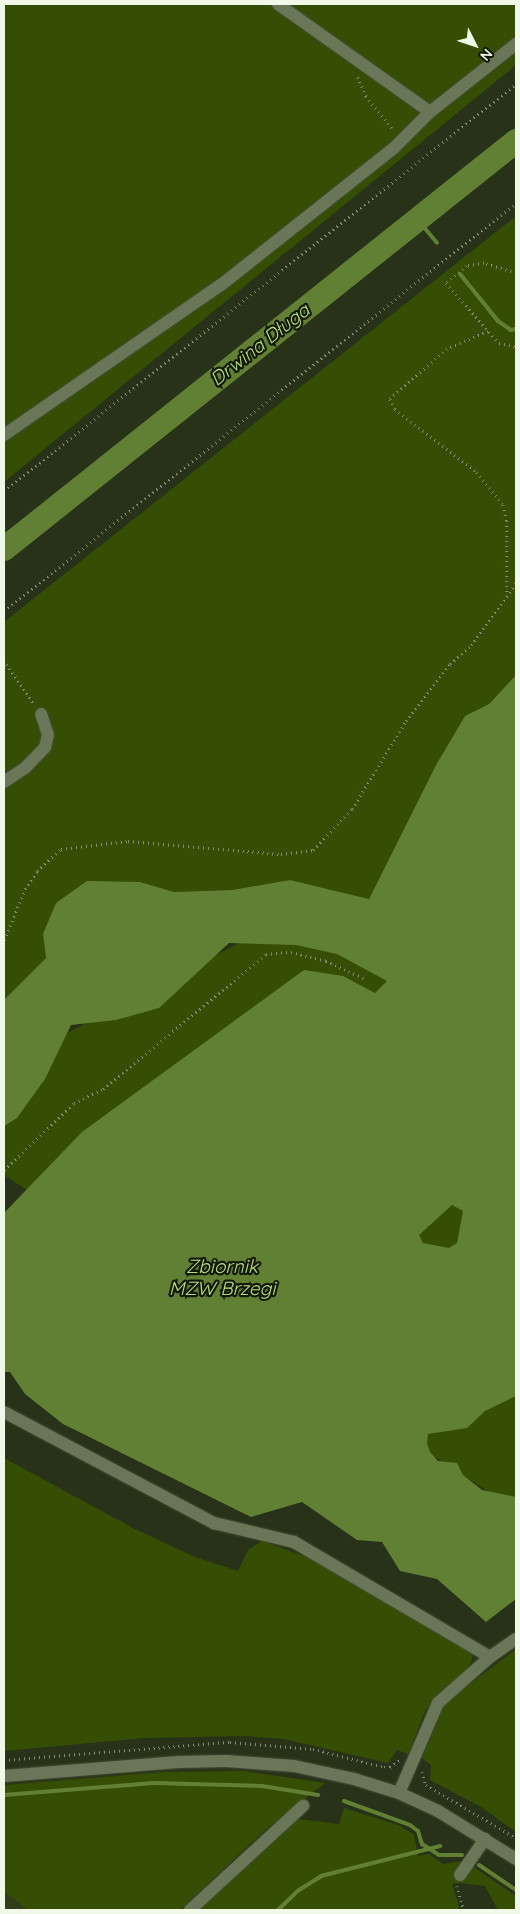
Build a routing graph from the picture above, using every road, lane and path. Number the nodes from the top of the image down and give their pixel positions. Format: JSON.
{"nodes":[{"id":1,"x":278,"y":4,"type":"edge"},
{"id":2,"x":516,"y":44,"type":"edge"},
{"id":3,"x":360,"y":63,"type":"junction"},
{"id":4,"x":516,"y":84,"type":"edge"},
{"id":5,"x":430,"y":112,"type":"junction"},
{"id":6,"x":403,"y":139,"type":"junction"},
{"id":7,"x":516,"y":203,"type":"edge"},
{"id":8,"x":516,"y":273,"type":"edge"},
{"id":9,"x":488,"y":331,"type":"junction"},
{"id":10,"x":516,"y":347,"type":"edge"},
{"id":11,"x":4,"y":435,"type":"edge"},
{"id":12,"x":4,"y":491,"type":"edge"},
{"id":13,"x":516,"y":583,"type":"edge"},
{"id":14,"x":507,"y":594,"type":"junction"},
{"id":15,"x":4,"y":611,"type":"edge"},
{"id":16,"x":4,"y":660,"type":"edge"},
{"id":17,"x":41,"y":714,"type":"joint"},
{"id":18,"x":4,"y":782,"type":"edge"},
{"id":19,"x":4,"y":940,"type":"edge"},
{"id":20,"x":366,"y":979,"type":"dead end"},
{"id":21,"x":4,"y":1170,"type":"edge"},
{"id":22,"x":4,"y":1412,"type":"edge"},
{"id":23,"x":516,"y":1639,"type":"edge"},
{"id":24,"x":490,"y":1657,"type":"junction"},
{"id":25,"x":4,"y":1776,"type":"edge"},
{"id":26,"x":399,"y":1793,"type":"junction"},
{"id":27,"x":303,"y":1806,"type":"dead end"},
{"id":28,"x":485,"y":1839,"type":"junction"},
{"id":29,"x":516,"y":1860,"type":"edge"},
{"id":30,"x":460,"y":1875,"type":"joint"},
{"id":31,"x":190,"y":1910,"type":"edge"},
{"id":32,"x":464,"y":1910,"type":"edge"}],
"edges":[{"from":1,"to":3,"type":"street"},
{"from":2,"to":5,"type":"street"},
{"from":3,"to":5,"type":"street"},
{"from":3,"to":6,"type":"path"},
{"from":4,"to":12,"type":"path"},
{"from":5,"to":6,"type":"street"},
{"from":6,"to":11,"type":"street"},
{"from":7,"to":15,"type":"path"},
{"from":8,"to":9,"type":"path"},
{"from":9,"to":10,"type":"path"},
{"from":9,"to":14,"type":"path"},
{"from":13,"to":14,"type":"path"},
{"from":14,"to":19,"type":"path"},
{"from":16,"to":17,"type":"path"},
{"from":17,"to":18,"type":"street"},
{"from":20,"to":21,"type":"path"},
{"from":22,"to":24,"type":"street"},
{"from":23,"to":24,"type":"street"},
{"from":24,"to":26,"type":"street"},
{"from":25,"to":26,"type":"street"},
{"from":26,"to":28,"type":"street"},
{"from":27,"to":31,"type":"street"},
{"from":28,"to":29,"type":"street"},
{"from":28,"to":30,"type":"street"},
{"from":30,"to":32,"type":"path"}]}
